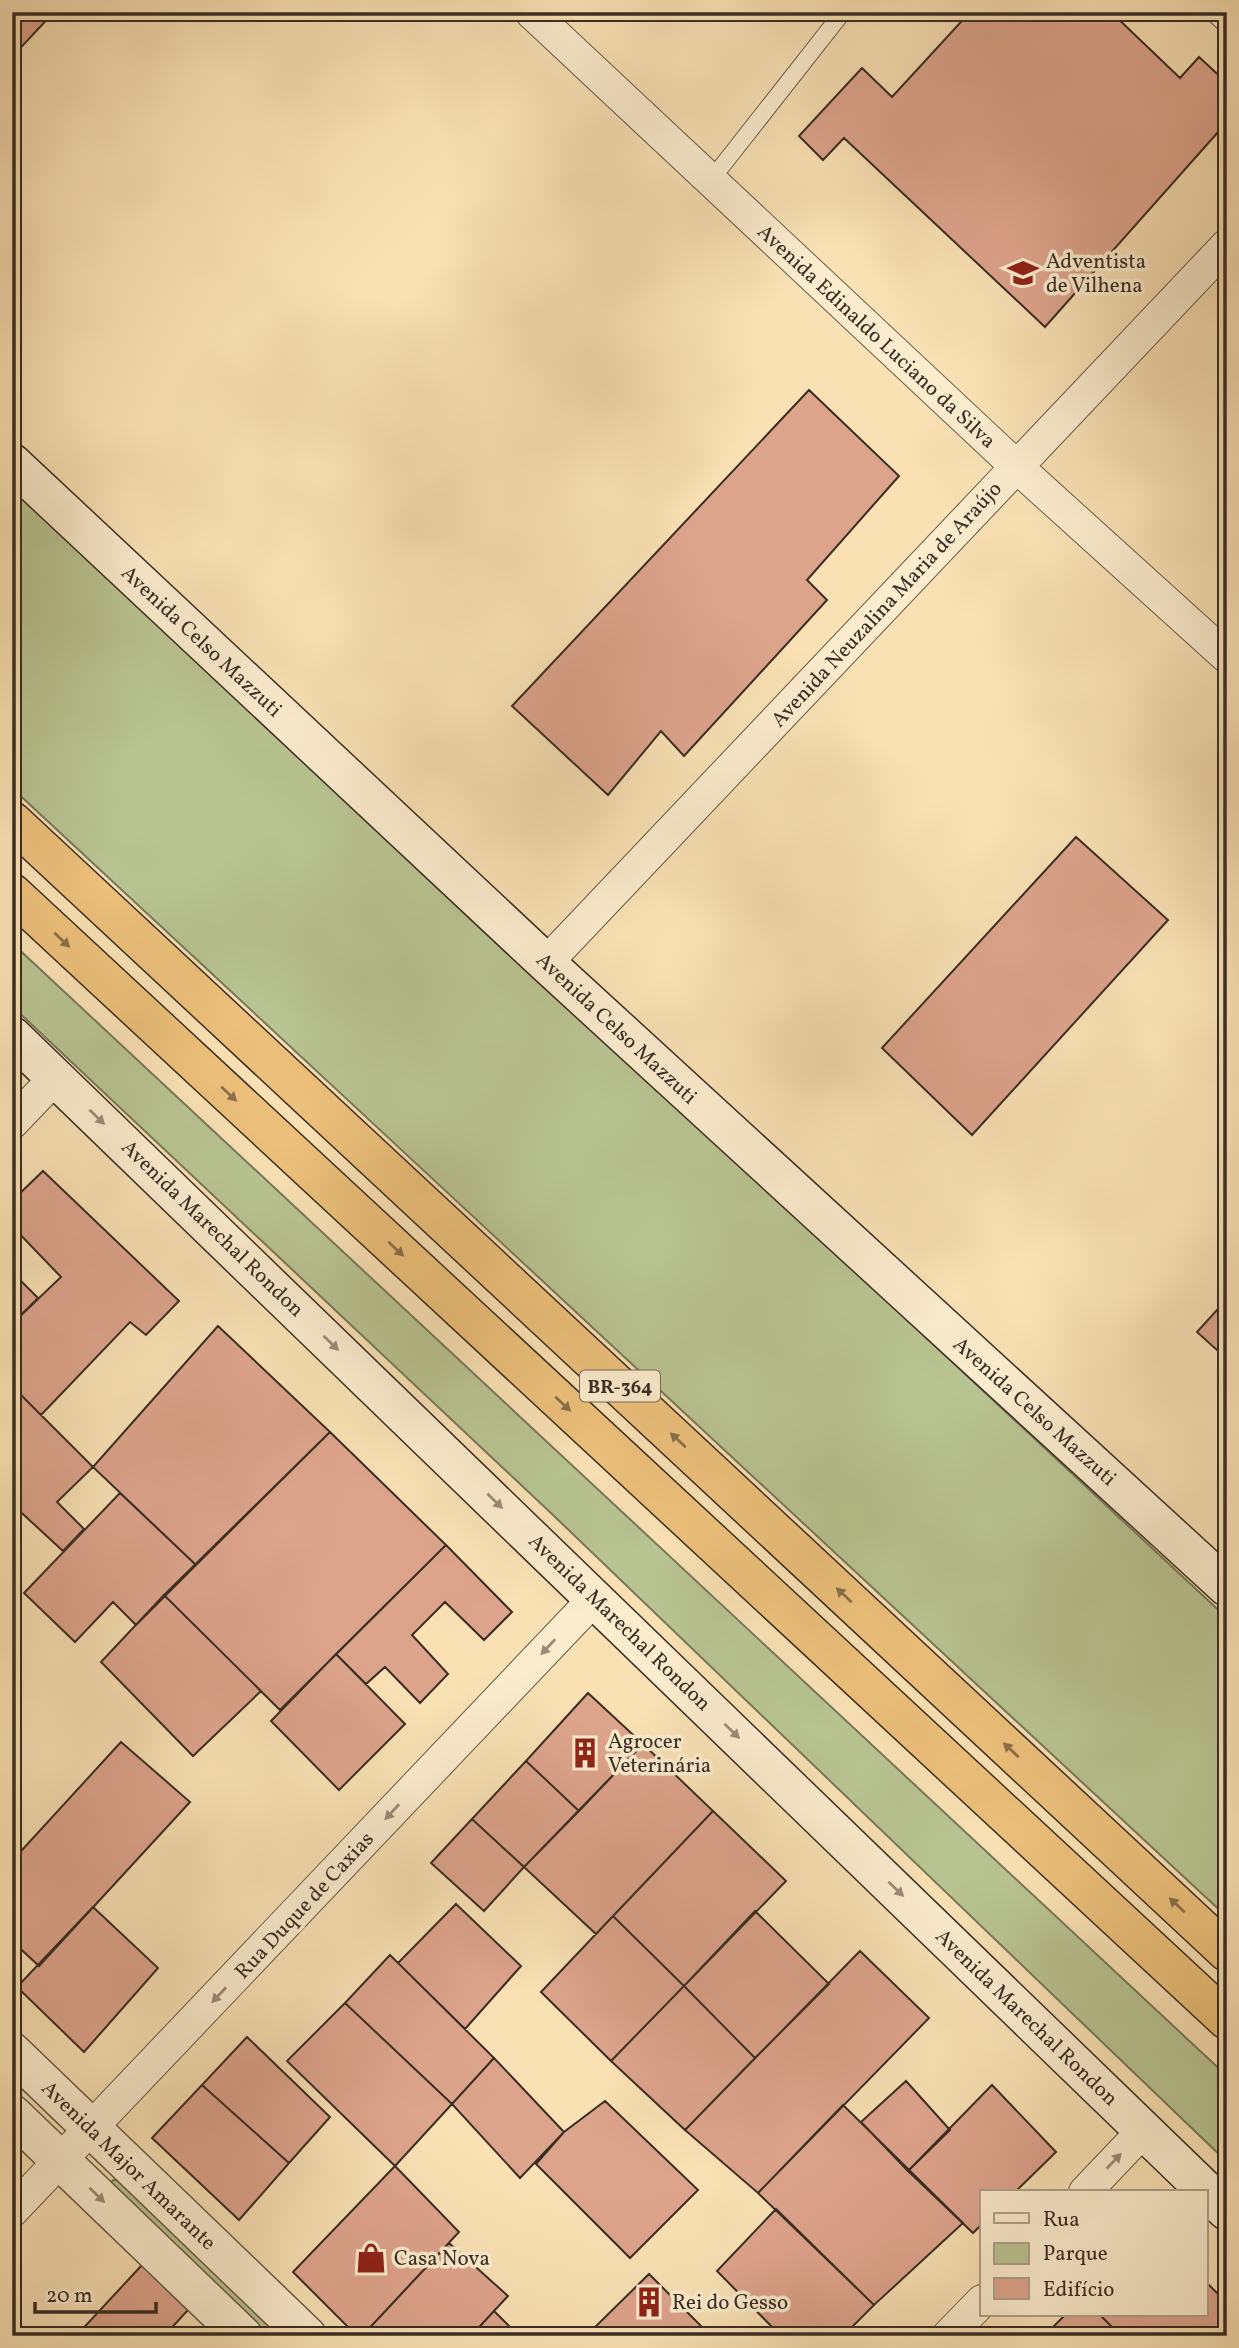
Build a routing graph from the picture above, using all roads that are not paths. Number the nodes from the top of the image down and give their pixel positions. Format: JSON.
{"nodes":[{"id":1,"x":531,"y":12,"type":"edge"},
{"id":2,"x":843,"y":12,"type":"edge"},
{"id":3,"x":1212,"y":12,"type":"edge"},
{"id":4,"x":1227,"y":26,"type":"edge"},
{"id":5,"x":711,"y":180,"type":"junction"},
{"id":6,"x":1227,"y":245,"type":"edge"},
{"id":7,"x":12,"y":463,"type":"edge"},
{"id":8,"x":1017,"y":467,"type":"junction"},
{"id":9,"x":1227,"y":657,"type":"edge"},
{"id":10,"x":12,"y":821,"type":"edge"},
{"id":11,"x":12,"y":893,"type":"edge"},
{"id":12,"x":546,"y":963,"type":"junction"},
{"id":13,"x":12,"y":1035,"type":"edge"},
{"id":14,"x":56,"y":1077,"type":"junction"},
{"id":15,"x":12,"y":1123,"type":"edge"},
{"id":16,"x":1227,"y":1587,"type":"edge"},
{"id":17,"x":595,"y":1598,"type":"junction"},
{"id":18,"x":1227,"y":1952,"type":"edge"},
{"id":19,"x":1227,"y":2020,"type":"edge"},
{"id":20,"x":12,"y":2052,"type":"edge"},
{"id":21,"x":12,"y":2114,"type":"edge"},
{"id":22,"x":92,"y":2129,"type":"junction"},
{"id":23,"x":1144,"y":2130,"type":"junction"},
{"id":24,"x":61,"y":2160,"type":"junction"},
{"id":25,"x":1087,"y":2190,"type":"edge"},
{"id":26,"x":1205,"y":2190,"type":"edge"},
{"id":27,"x":1208,"y":2192,"type":"edge"},
{"id":28,"x":12,"y":2211,"type":"edge"},
{"id":29,"x":1227,"y":2211,"type":"edge"},
{"id":30,"x":980,"y":2303,"type":"edge"},
{"id":31,"x":243,"y":2336,"type":"edge"},
{"id":32,"x":307,"y":2336,"type":"edge"},
{"id":33,"x":948,"y":2336,"type":"edge"}],
"edges":[{"from":1,"to":5,"type":"street","name":"Avenida Edinaldo Luciano da Silva"},
{"from":2,"to":5,"type":"lane"},
{"from":3,"to":4,"type":"lane"},
{"from":5,"to":8,"type":"street","name":"Avenida Edinaldo Luciano da Silva"},
{"from":6,"to":8,"type":"street","name":"Avenida Neuzalina Maria de Araújo"},
{"from":7,"to":12,"type":"main road","name":"Avenida Celso Mazzuti"},
{"from":8,"to":9,"type":"street","name":"Avenida Edinaldo Luciano da Silva"},
{"from":8,"to":12,"type":"street","name":"Avenida Neuzalina Maria de Araújo"},
{"from":18,"to":10,"type":"highway","number":"BR-364","one_way":true},
{"from":11,"to":19,"type":"highway","number":"BR-364","one_way":true},
{"from":12,"to":16,"type":"main road","name":"Avenida Celso Mazzuti"},
{"from":13,"to":14,"type":"main road","name":"Avenida Marechal Rondon"},
{"from":14,"to":15,"type":"street"},
{"from":14,"to":17,"type":"main road","name":"Avenida Marechal Rondon","one_way":true},
{"from":17,"to":22,"type":"street","name":"Rua Duque de Caxias","one_way":true},
{"from":17,"to":23,"type":"main road","name":"Avenida Marechal Rondon","one_way":true},
{"from":20,"to":22,"type":"main road","name":"Avenida Major Amarante"},
{"from":21,"to":24,"type":"main road","name":"Avenida Major Amarante"},
{"from":22,"to":24,"type":"street","name":"Rua Duque de Caxias"},
{"from":22,"to":32,"type":"main road","name":"Avenida Major Amarante"},
{"from":25,"to":23,"type":"street","one_way":true},
{"from":23,"to":26,"type":"main road","name":"Avenida Marechal Rondon"},
{"from":24,"to":28,"type":"street","name":"Rua Duque de Caxias"},
{"from":24,"to":31,"type":"main road","name":"Avenida Major Amarante","one_way":true},
{"from":27,"to":29,"type":"main road","name":"Avenida Marechal Rondon"},
{"from":30,"to":33,"type":"street"}]}
